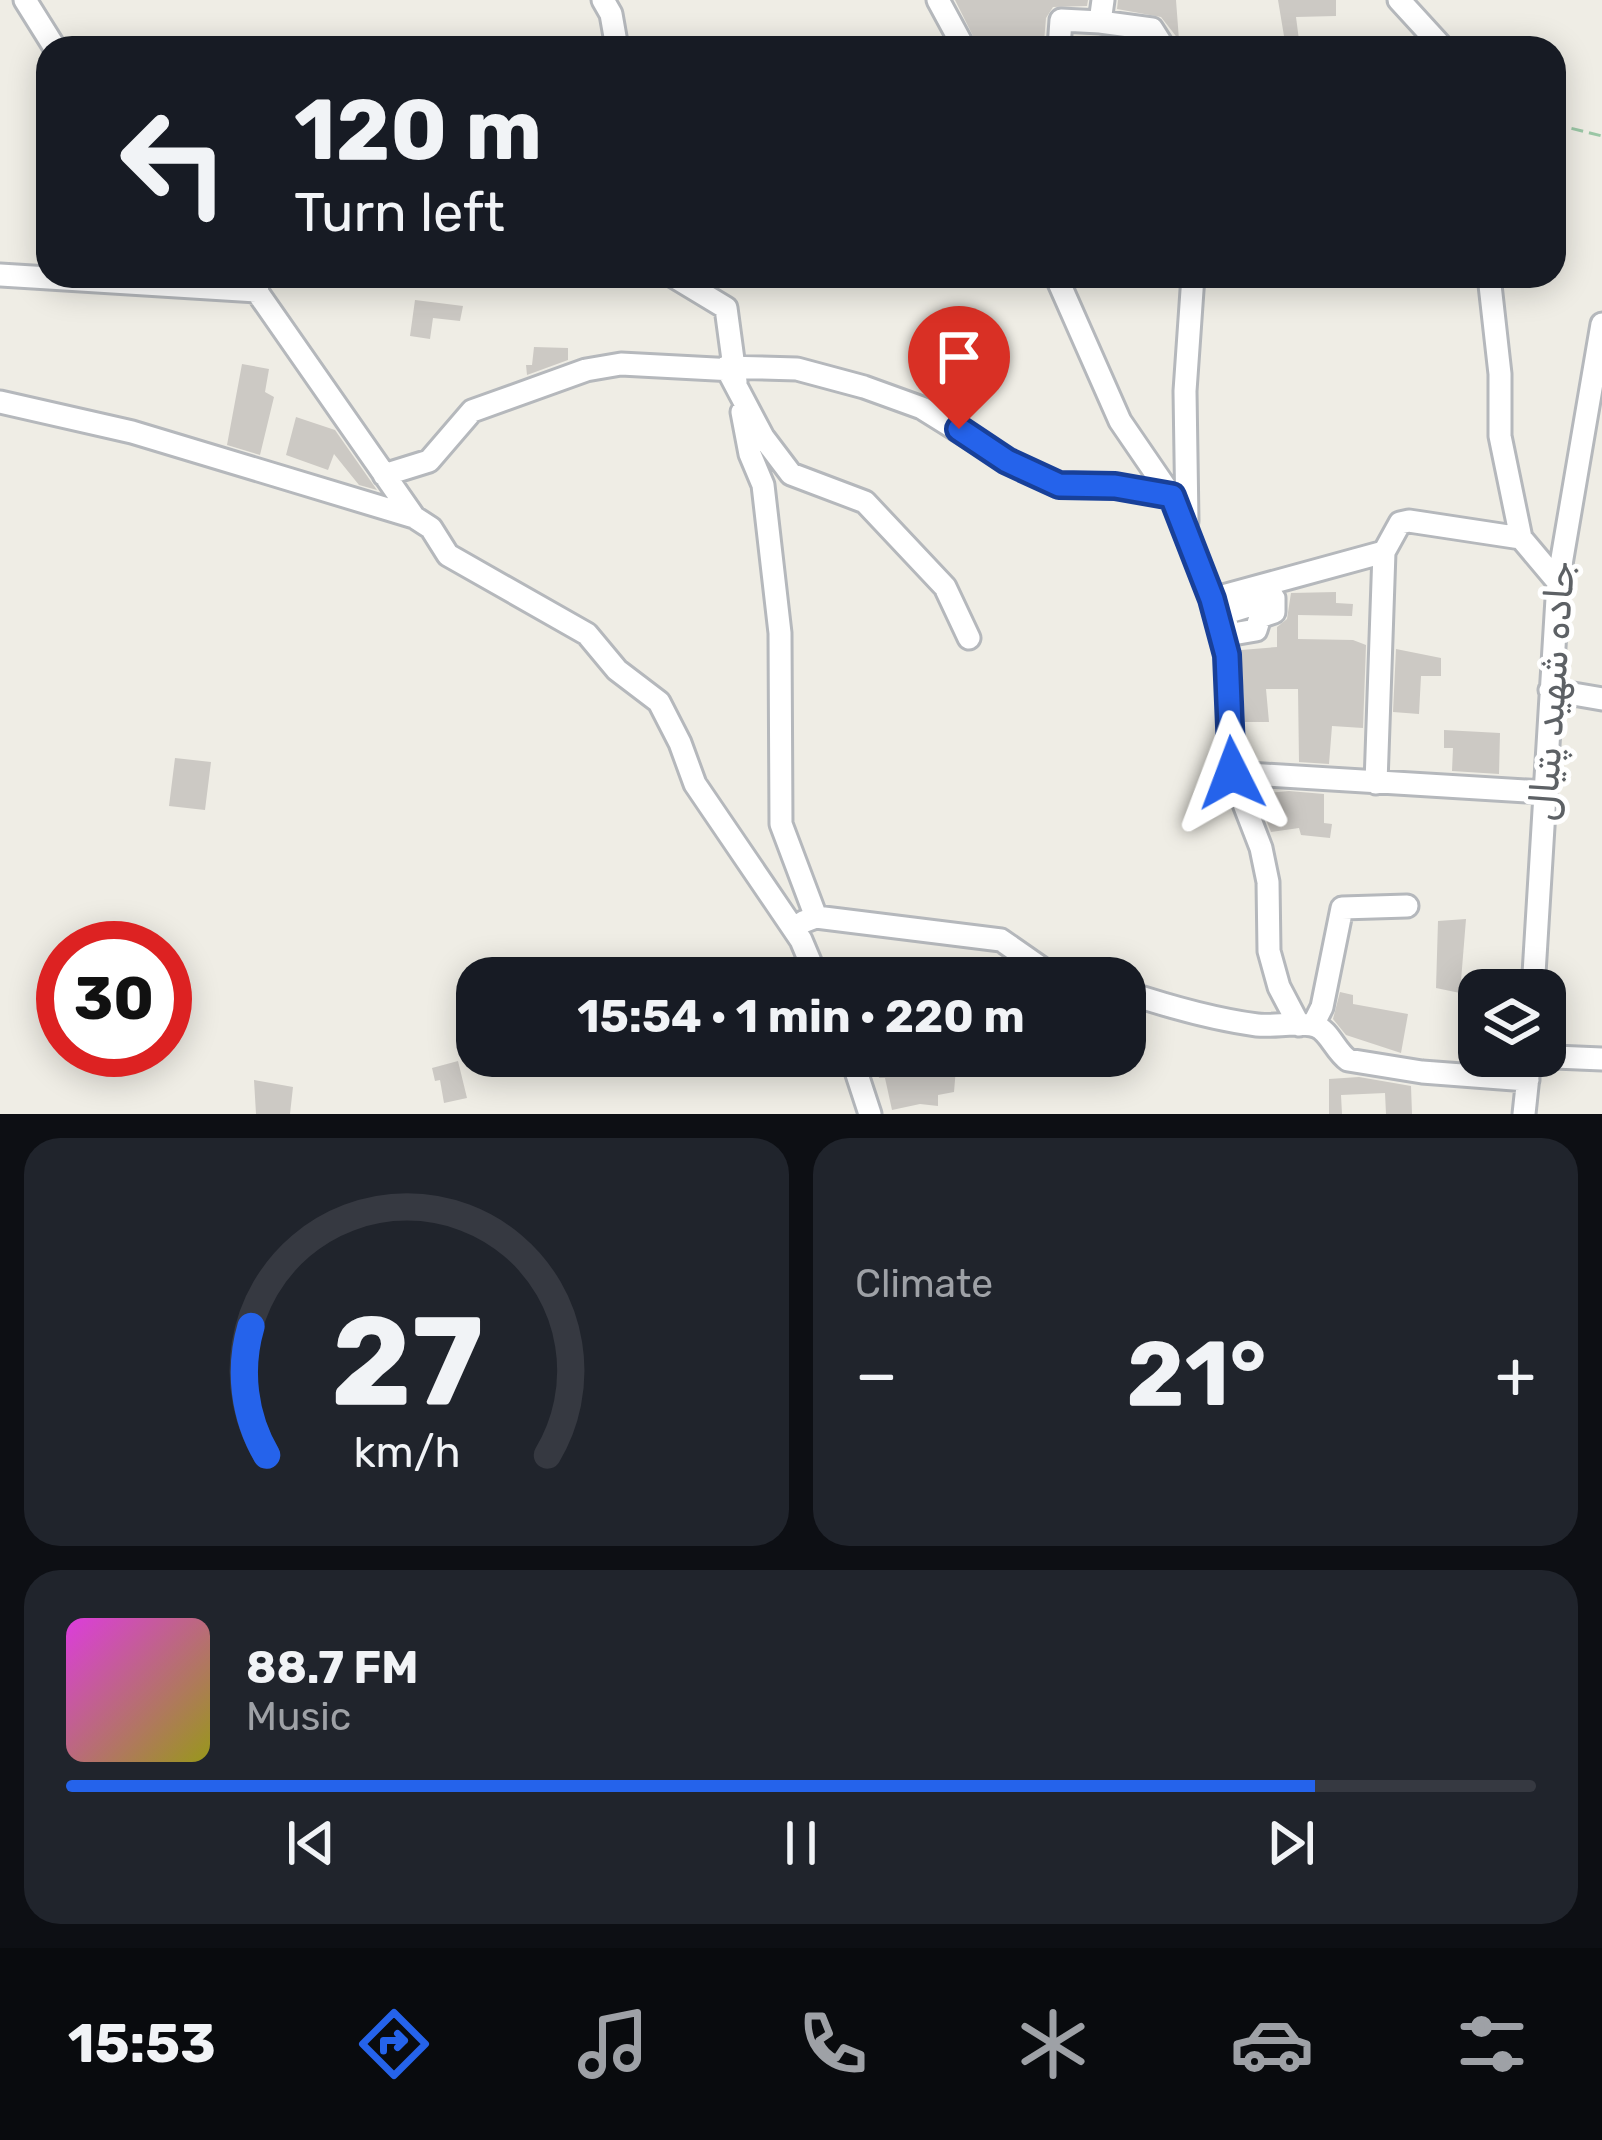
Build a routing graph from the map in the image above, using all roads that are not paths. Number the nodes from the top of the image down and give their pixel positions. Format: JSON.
{"nodes":[{"id":1,"x":26,"y":0,"type":"edge"},
{"id":2,"x":603,"y":0,"type":"edge"},
{"id":3,"x":938,"y":0,"type":"edge"},
{"id":4,"x":1411,"y":5,"type":"edge"},
{"id":5,"x":1102,"y":11,"type":"edge"},
{"id":6,"x":48,"y":36,"type":"edge"},
{"id":7,"x":614,"y":36,"type":"edge"},
{"id":8,"x":958,"y":36,"type":"edge"},
{"id":9,"x":1060,"y":36,"type":"edge"},
{"id":10,"x":1156,"y":36,"type":"edge"},
{"id":11,"x":1434,"y":36,"type":"edge"},
{"id":12,"x":0,"y":274,"type":"edge"},
{"id":13,"x":36,"y":275,"type":"edge"},
{"id":14,"x":255,"y":288,"type":"edge"},
{"id":15,"x":694,"y":288,"type":"edge"},
{"id":16,"x":1061,"y":288,"type":"edge"},
{"id":17,"x":1192,"y":288,"type":"edge"},
{"id":18,"x":1490,"y":288,"type":"edge"},
{"id":19,"x":1602,"y":324,"type":"edge"},
{"id":20,"x":734,"y":370,"type":"junction"},
{"id":21,"x":0,"y":402,"type":"edge"},
{"id":22,"x":384,"y":475,"type":"junction"},
{"id":23,"x":1172,"y":496,"type":"junction"},
{"id":24,"x":414,"y":517,"type":"junction"},
{"id":25,"x":1187,"y":535,"type":"junction"},
{"id":26,"x":1521,"y":538,"type":"junction"},
{"id":27,"x":1384,"y":552,"type":"junction"},
{"id":28,"x":1558,"y":582,"type":"junction"},
{"id":29,"x":1212,"y":599,"type":"junction"},
{"id":30,"x":970,"y":638,"type":"dead end"},
{"id":31,"x":1550,"y":690,"type":"junction"},
{"id":32,"x":1602,"y":699,"type":"edge"},
{"id":33,"x":1232,"y":773,"type":"junction"},
{"id":34,"x":1376,"y":783,"type":"junction"},
{"id":35,"x":1544,"y":792,"type":"junction"},
{"id":36,"x":1407,"y":906,"type":"dead end"},
{"id":37,"x":816,"y":916,"type":"junction"},
{"id":38,"x":792,"y":927,"type":"junction"},
{"id":39,"x":807,"y":957,"type":"edge"},
{"id":40,"x":1025,"y":957,"type":"edge"},
{"id":41,"x":1534,"y":969,"type":"edge"},
{"id":42,"x":1146,"y":999,"type":"edge"},
{"id":43,"x":1306,"y":1025,"type":"junction"},
{"id":44,"x":1566,"y":1058,"type":"edge"},
{"id":45,"x":1602,"y":1059,"type":"edge"},
{"id":46,"x":858,"y":1077,"type":"edge"},
{"id":47,"x":1528,"y":1077,"type":"edge"},
{"id":48,"x":1528,"y":1080,"type":"junction"},
{"id":49,"x":870,"y":1114,"type":"edge"},
{"id":50,"x":1524,"y":1114,"type":"edge"}],
"edges":[{"from":1,"to":6,"type":"street"},
{"from":2,"to":7,"type":"street"},
{"from":3,"to":8,"type":"street"},
{"from":4,"to":11,"type":"street"},
{"from":5,"to":9,"type":"street"},
{"from":5,"to":10,"type":"street"},
{"from":12,"to":13,"type":"street"},
{"from":14,"to":22,"type":"street"},
{"from":15,"to":20,"type":"street"},
{"from":16,"to":23,"type":"street"},
{"from":17,"to":25,"type":"street"},
{"from":18,"to":26,"type":"street"},
{"from":19,"to":28,"type":"street","name":"جاده شهید پتیال"},
{"from":20,"to":22,"type":"street"},
{"from":20,"to":37,"type":"street"},
{"from":21,"to":24,"type":"street"},
{"from":22,"to":24,"type":"street"},
{"from":23,"to":25,"type":"street"},
{"from":23,"to":30,"type":"street"},
{"from":24,"to":38,"type":"street"},
{"from":25,"to":29,"type":"street"},
{"from":26,"to":27,"type":"street"},
{"from":26,"to":28,"type":"street"},
{"from":27,"to":29,"type":"street"},
{"from":27,"to":34,"type":"street"},
{"from":28,"to":31,"type":"street","name":"جاده شهید پتیال"},
{"from":29,"to":33,"type":"street"},
{"from":31,"to":32,"type":"street"},
{"from":31,"to":35,"type":"street","name":"جاده شهید پتیال"},
{"from":33,"to":34,"type":"street"},
{"from":33,"to":43,"type":"street"},
{"from":34,"to":35,"type":"street"},
{"from":35,"to":41,"type":"street","name":"جاده شهید پتیال"},
{"from":36,"to":43,"type":"street"},
{"from":37,"to":38,"type":"street"},
{"from":37,"to":40,"type":"street"},
{"from":38,"to":39,"type":"street"},
{"from":42,"to":43,"type":"street"},
{"from":43,"to":48,"type":"street"},
{"from":44,"to":45,"type":"street"},
{"from":46,"to":49,"type":"street"},
{"from":47,"to":48,"type":"street"},
{"from":48,"to":50,"type":"street"}]}
